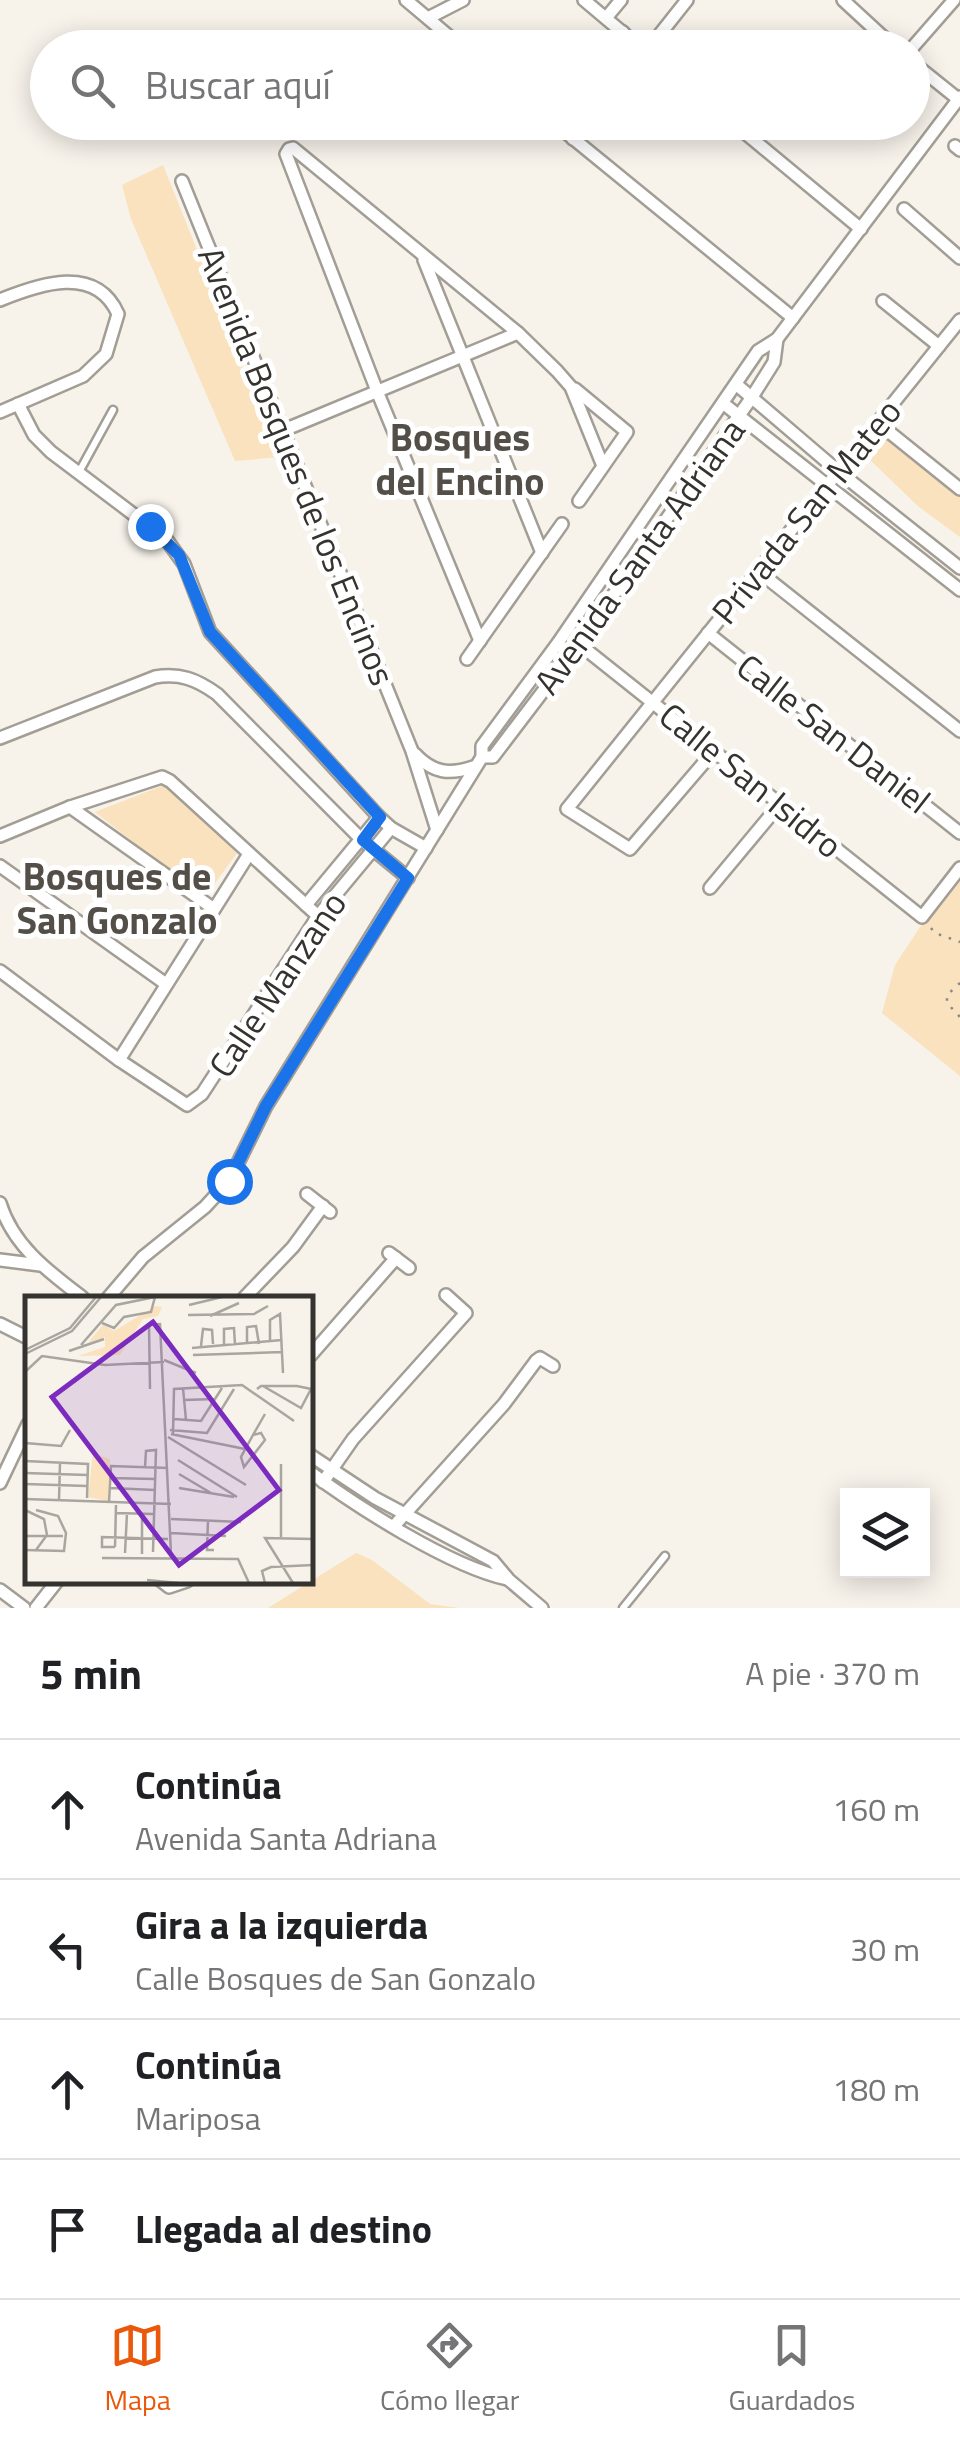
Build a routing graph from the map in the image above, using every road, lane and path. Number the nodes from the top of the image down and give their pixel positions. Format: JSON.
{"nodes":[{"id":1,"x":406,"y":0,"type":"edge"},
{"id":2,"x":464,"y":0,"type":"edge"},
{"id":3,"x":584,"y":0,"type":"edge"},
{"id":4,"x":620,"y":0,"type":"edge"},
{"id":5,"x":687,"y":0,"type":"edge"},
{"id":6,"x":842,"y":0,"type":"edge"},
{"id":7,"x":954,"y":0,"type":"edge"},
{"id":8,"x":428,"y":18,"type":"junction"},
{"id":9,"x":606,"y":18,"type":"junction"},
{"id":10,"x":442,"y":30,"type":"edge"},
{"id":11,"x":621,"y":30,"type":"edge"},
{"id":12,"x":661,"y":30,"type":"edge"},
{"id":13,"x":875,"y":30,"type":"edge"},
{"id":14,"x":928,"y":30,"type":"edge"},
{"id":15,"x":930,"y":76,"type":"edge"},
{"id":16,"x":959,"y":98,"type":"edge"},
{"id":17,"x":930,"y":137,"type":"edge"},
{"id":18,"x":574,"y":140,"type":"edge"},
{"id":19,"x":754,"y":140,"type":"edge"},
{"id":20,"x":928,"y":140,"type":"edge"},
{"id":21,"x":182,"y":181,"type":"dead end"},
{"id":22,"x":904,"y":210,"type":"dead end"},
{"id":23,"x":862,"y":229,"type":"junction"},
{"id":24,"x":422,"y":256,"type":"junction"},
{"id":25,"x":960,"y":258,"type":"edge"},
{"id":26,"x":0,"y":300,"type":"edge"},
{"id":27,"x":883,"y":301,"type":"dead end"},
{"id":28,"x":793,"y":318,"type":"junction"},
{"id":29,"x":960,"y":320,"type":"edge"},
{"id":30,"x":518,"y":333,"type":"junction"},
{"id":31,"x":777,"y":339,"type":"junction"},
{"id":32,"x":939,"y":346,"type":"junction"},
{"id":33,"x":462,"y":356,"type":"junction"},
{"id":34,"x":737,"y":385,"type":"junction"},
{"id":35,"x":572,"y":387,"type":"junction"},
{"id":36,"x":378,"y":391,"type":"junction"},
{"id":37,"x":752,"y":396,"type":"junction"},
{"id":38,"x":18,"y":404,"type":"junction"},
{"id":39,"x":724,"y":404,"type":"junction"},
{"id":40,"x":112,"y":410,"type":"dead end"},
{"id":41,"x":0,"y":412,"type":"edge"},
{"id":42,"x":740,"y":416,"type":"junction"},
{"id":43,"x":878,"y":423,"type":"junction"},
{"id":44,"x":284,"y":430,"type":"junction"},
{"id":45,"x":603,"y":466,"type":"junction"},
{"id":46,"x":960,"y":470,"type":"edge"},
{"id":47,"x":79,"y":472,"type":"junction"},
{"id":48,"x":839,"y":472,"type":"junction"},
{"id":49,"x":956,"y":485,"type":"edge"},
{"id":50,"x":828,"y":486,"type":"junction"},
{"id":51,"x":579,"y":501,"type":"dead end"},
{"id":52,"x":562,"y":524,"type":"dead end"},
{"id":53,"x":542,"y":553,"type":"junction"},
{"id":54,"x":960,"y":568,"type":"edge"},
{"id":55,"x":758,"y":571,"type":"junction"},
{"id":56,"x":960,"y":590,"type":"edge"},
{"id":57,"x":708,"y":633,"type":"junction"},
{"id":58,"x":480,"y":641,"type":"junction"},
{"id":59,"x":580,"y":644,"type":"junction"},
{"id":60,"x":467,"y":659,"type":"dead end"},
{"id":61,"x":652,"y":702,"type":"junction"},
{"id":62,"x":960,"y":731,"type":"edge"},
{"id":63,"x":0,"y":738,"type":"edge"},
{"id":64,"x":412,"y":751,"type":"junction"},
{"id":65,"x":714,"y":751,"type":"junction"},
{"id":66,"x":478,"y":762,"type":"junction"},
{"id":67,"x":780,"y":804,"type":"junction"},
{"id":68,"x":70,"y":806,"type":"junction"},
{"id":69,"x":380,"y":817,"type":"junction"},
{"id":70,"x":390,"y":828,"type":"junction"},
{"id":71,"x":437,"y":830,"type":"junction"},
{"id":72,"x":960,"y":834,"type":"edge"},
{"id":73,"x":0,"y":836,"type":"edge"},
{"id":74,"x":368,"y":845,"type":"junction"},
{"id":75,"x":426,"y":848,"type":"junction"},
{"id":76,"x":250,"y":854,"type":"junction"},
{"id":77,"x":0,"y":866,"type":"edge"},
{"id":78,"x":960,"y":868,"type":"edge"},
{"id":79,"x":408,"y":878,"type":"junction"},
{"id":80,"x":710,"y":888,"type":"dead end"},
{"id":81,"x":306,"y":905,"type":"junction"},
{"id":82,"x":214,"y":909,"type":"junction"},
{"id":83,"x":318,"y":916,"type":"junction"},
{"id":84,"x":922,"y":917,"type":"junction"},
{"id":85,"x":960,"y":942,"type":"edge"},
{"id":86,"x":0,"y":971,"type":"edge"},
{"id":87,"x":960,"y":983,"type":"edge"},
{"id":88,"x":166,"y":984,"type":"junction"},
{"id":89,"x":960,"y":1017,"type":"edge"},
{"id":90,"x":119,"y":1060,"type":"junction"},
{"id":91,"x":307,"y":1194,"type":"dead end"},
{"id":92,"x":1,"y":1210,"type":"edge"},
{"id":93,"x":0,"y":1260,"type":"edge"},
{"id":94,"x":40,"y":1264,"type":"junction"},
{"id":95,"x":409,"y":1268,"type":"dead end"},
{"id":96,"x":446,"y":1295,"type":"dead end"},
{"id":97,"x":80,"y":1296,"type":"edge"},
{"id":98,"x":110,"y":1296,"type":"edge"},
{"id":99,"x":246,"y":1296,"type":"edge"},
{"id":100,"x":0,"y":1325,"type":"edge"},
{"id":101,"x":25,"y":1337,"type":"edge"},
{"id":102,"x":312,"y":1354,"type":"edge"},
{"id":103,"x":553,"y":1366,"type":"dead end"},
{"id":104,"x":25,"y":1430,"type":"edge"},
{"id":105,"x":312,"y":1456,"type":"edge"},
{"id":106,"x":331,"y":1470,"type":"junction"},
{"id":107,"x":312,"y":1474,"type":"edge"},
{"id":108,"x":0,"y":1482,"type":"edge"},
{"id":109,"x":323,"y":1482,"type":"junction"},
{"id":110,"x":403,"y":1514,"type":"junction"},
{"id":111,"x":394,"y":1526,"type":"junction"},
{"id":112,"x":665,"y":1556,"type":"dead end"},
{"id":113,"x":509,"y":1580,"type":"junction"},
{"id":114,"x":56,"y":1583,"type":"edge"},
{"id":115,"x":0,"y":1590,"type":"edge"},
{"id":116,"x":24,"y":1608,"type":"edge"},
{"id":117,"x":36,"y":1608,"type":"edge"},
{"id":118,"x":542,"y":1608,"type":"edge"},
{"id":119,"x":624,"y":1608,"type":"edge"}],
"edges":[{"from":1,"to":8,"type":"street"},
{"from":2,"to":8,"type":"street"},
{"from":3,"to":9,"type":"street"},
{"from":4,"to":9,"type":"street"},
{"from":5,"to":12,"type":"street"},
{"from":6,"to":13,"type":"street"},
{"from":7,"to":14,"type":"street"},
{"from":8,"to":10,"type":"street"},
{"from":9,"to":11,"type":"street"},
{"from":15,"to":16,"type":"street"},
{"from":16,"to":17,"type":"street","name":"Avenida Santa Adriana"},
{"from":18,"to":28,"type":"street"},
{"from":19,"to":23,"type":"street"},
{"from":20,"to":23,"type":"street","name":"Avenida Santa Adriana"},
{"from":21,"to":44,"type":"street","name":"Avenida Bosques de los Encinos"},
{"from":22,"to":25,"type":"street"},
{"from":23,"to":28,"type":"street","name":"Avenida Santa Adriana"},
{"from":24,"to":30,"type":"street"},
{"from":24,"to":33,"type":"street"},
{"from":24,"to":36,"type":"street"},
{"from":26,"to":38,"type":"street"},
{"from":27,"to":32,"type":"street"},
{"from":28,"to":31,"type":"street","name":"Avenida Santa Adriana"},
{"from":29,"to":32,"type":"street","name":"Privada San Mateo"},
{"from":30,"to":33,"type":"street"},
{"from":30,"to":35,"type":"street"},
{"from":31,"to":34,"type":"street","name":"Avenida Santa Adriana"},
{"from":31,"to":37,"type":"street","name":"Avenida Santa Adriana"},
{"from":32,"to":43,"type":"street","name":"Privada San Mateo"},
{"from":33,"to":36,"type":"street"},
{"from":33,"to":53,"type":"street"},
{"from":34,"to":37,"type":"street"},
{"from":34,"to":39,"type":"street","name":"Avenida Santa Adriana"},
{"from":35,"to":45,"type":"street"},
{"from":35,"to":45,"type":"street"},
{"from":36,"to":44,"type":"street"},
{"from":36,"to":58,"type":"street"},
{"from":37,"to":42,"type":"street","name":"Avenida Santa Adriana"},
{"from":37,"to":48,"type":"street"},
{"from":38,"to":41,"type":"street"},
{"from":38,"to":47,"type":"street"},
{"from":39,"to":42,"type":"street"},
{"from":39,"to":66,"type":"street","name":"Avenida Santa Adriana"},
{"from":40,"to":47,"type":"lane"},
{"from":42,"to":50,"type":"street"},
{"from":42,"to":59,"type":"street","name":"Avenida Santa Adriana"},
{"from":43,"to":48,"type":"street","name":"Privada San Mateo"},
{"from":43,"to":49,"type":"street"},
{"from":44,"to":64,"type":"street","name":"Avenida Bosques de los Encinos"},
{"from":45,"to":51,"type":"street"},
{"from":46,"to":49,"type":"street"},
{"from":47,"to":69,"type":"street"},
{"from":48,"to":50,"type":"street","name":"Privada San Mateo"},
{"from":48,"to":54,"type":"street"},
{"from":50,"to":55,"type":"street","name":"Privada San Mateo"},
{"from":50,"to":56,"type":"street"},
{"from":52,"to":53,"type":"street"},
{"from":53,"to":58,"type":"street"},
{"from":55,"to":57,"type":"street","name":"Privada San Mateo"},
{"from":55,"to":62,"type":"street"},
{"from":57,"to":61,"type":"street","name":"Privada San Mateo"},
{"from":57,"to":72,"type":"street","name":"Calle San Daniel"},
{"from":58,"to":60,"type":"street"},
{"from":59,"to":61,"type":"street","name":"Calle San Isidro"},
{"from":59,"to":66,"type":"street","name":"Avenida Santa Adriana"},
{"from":61,"to":65,"type":"street","name":"Calle San Isidro"},
{"from":61,"to":65,"type":"street","name":"Privada San Mateo"},
{"from":63,"to":74,"type":"street"},
{"from":64,"to":66,"type":"street"},
{"from":64,"to":71,"type":"street","name":"Avenida Bosques de los Encinos"},
{"from":65,"to":67,"type":"street","name":"Calle San Isidro"},
{"from":66,"to":71,"type":"street","name":"Avenida Santa Adriana"},
{"from":67,"to":80,"type":"street"},
{"from":67,"to":84,"type":"street","name":"Calle San Isidro"},
{"from":68,"to":73,"type":"street"},
{"from":68,"to":76,"type":"street"},
{"from":68,"to":82,"type":"street"},
{"from":69,"to":70,"type":"street"},
{"from":69,"to":74,"type":"street","name":"Calle Manzano"},
{"from":70,"to":74,"type":"street","name":"Calle Manzano"},
{"from":70,"to":75,"type":"street"},
{"from":71,"to":75,"type":"street","name":"Avenida Santa Adriana"},
{"from":74,"to":79,"type":"street"},
{"from":74,"to":81,"type":"street","name":"Calle Manzano"},
{"from":74,"to":83,"type":"street","name":"Calle Manzano"},
{"from":75,"to":79,"type":"street","name":"Avenida Santa Adriana"},
{"from":76,"to":81,"type":"street"},
{"from":76,"to":82,"type":"street"},
{"from":77,"to":88,"type":"street"},
{"from":78,"to":84,"type":"street"},
{"from":79,"to":98,"type":"street","name":"Avenida Santa Adriana"},
{"from":81,"to":83,"type":"street"},
{"from":82,"to":88,"type":"street"},
{"from":83,"to":90,"type":"street","name":"Calle Manzano"},
{"from":84,"to":85,"type":"path"},
{"from":86,"to":90,"type":"street"},
{"from":87,"to":89,"type":"path"},
{"from":88,"to":90,"type":"street"},
{"from":91,"to":99,"type":"street"},
{"from":92,"to":94,"type":"street"},
{"from":93,"to":94,"type":"street"},
{"from":94,"to":97,"type":"street"},
{"from":95,"to":102,"type":"street"},
{"from":96,"to":106,"type":"street"},
{"from":100,"to":101,"type":"street"},
{"from":103,"to":110,"type":"street"},
{"from":104,"to":108,"type":"street"},
{"from":105,"to":106,"type":"street"},
{"from":106,"to":109,"type":"street"},
{"from":106,"to":110,"type":"street"},
{"from":107,"to":109,"type":"street"},
{"from":109,"to":111,"type":"street"},
{"from":110,"to":111,"type":"street"},
{"from":110,"to":113,"type":"street"},
{"from":111,"to":113,"type":"street"},
{"from":112,"to":119,"type":"lane"},
{"from":113,"to":118,"type":"street"},
{"from":114,"to":117,"type":"street"},
{"from":115,"to":116,"type":"street"}]}
